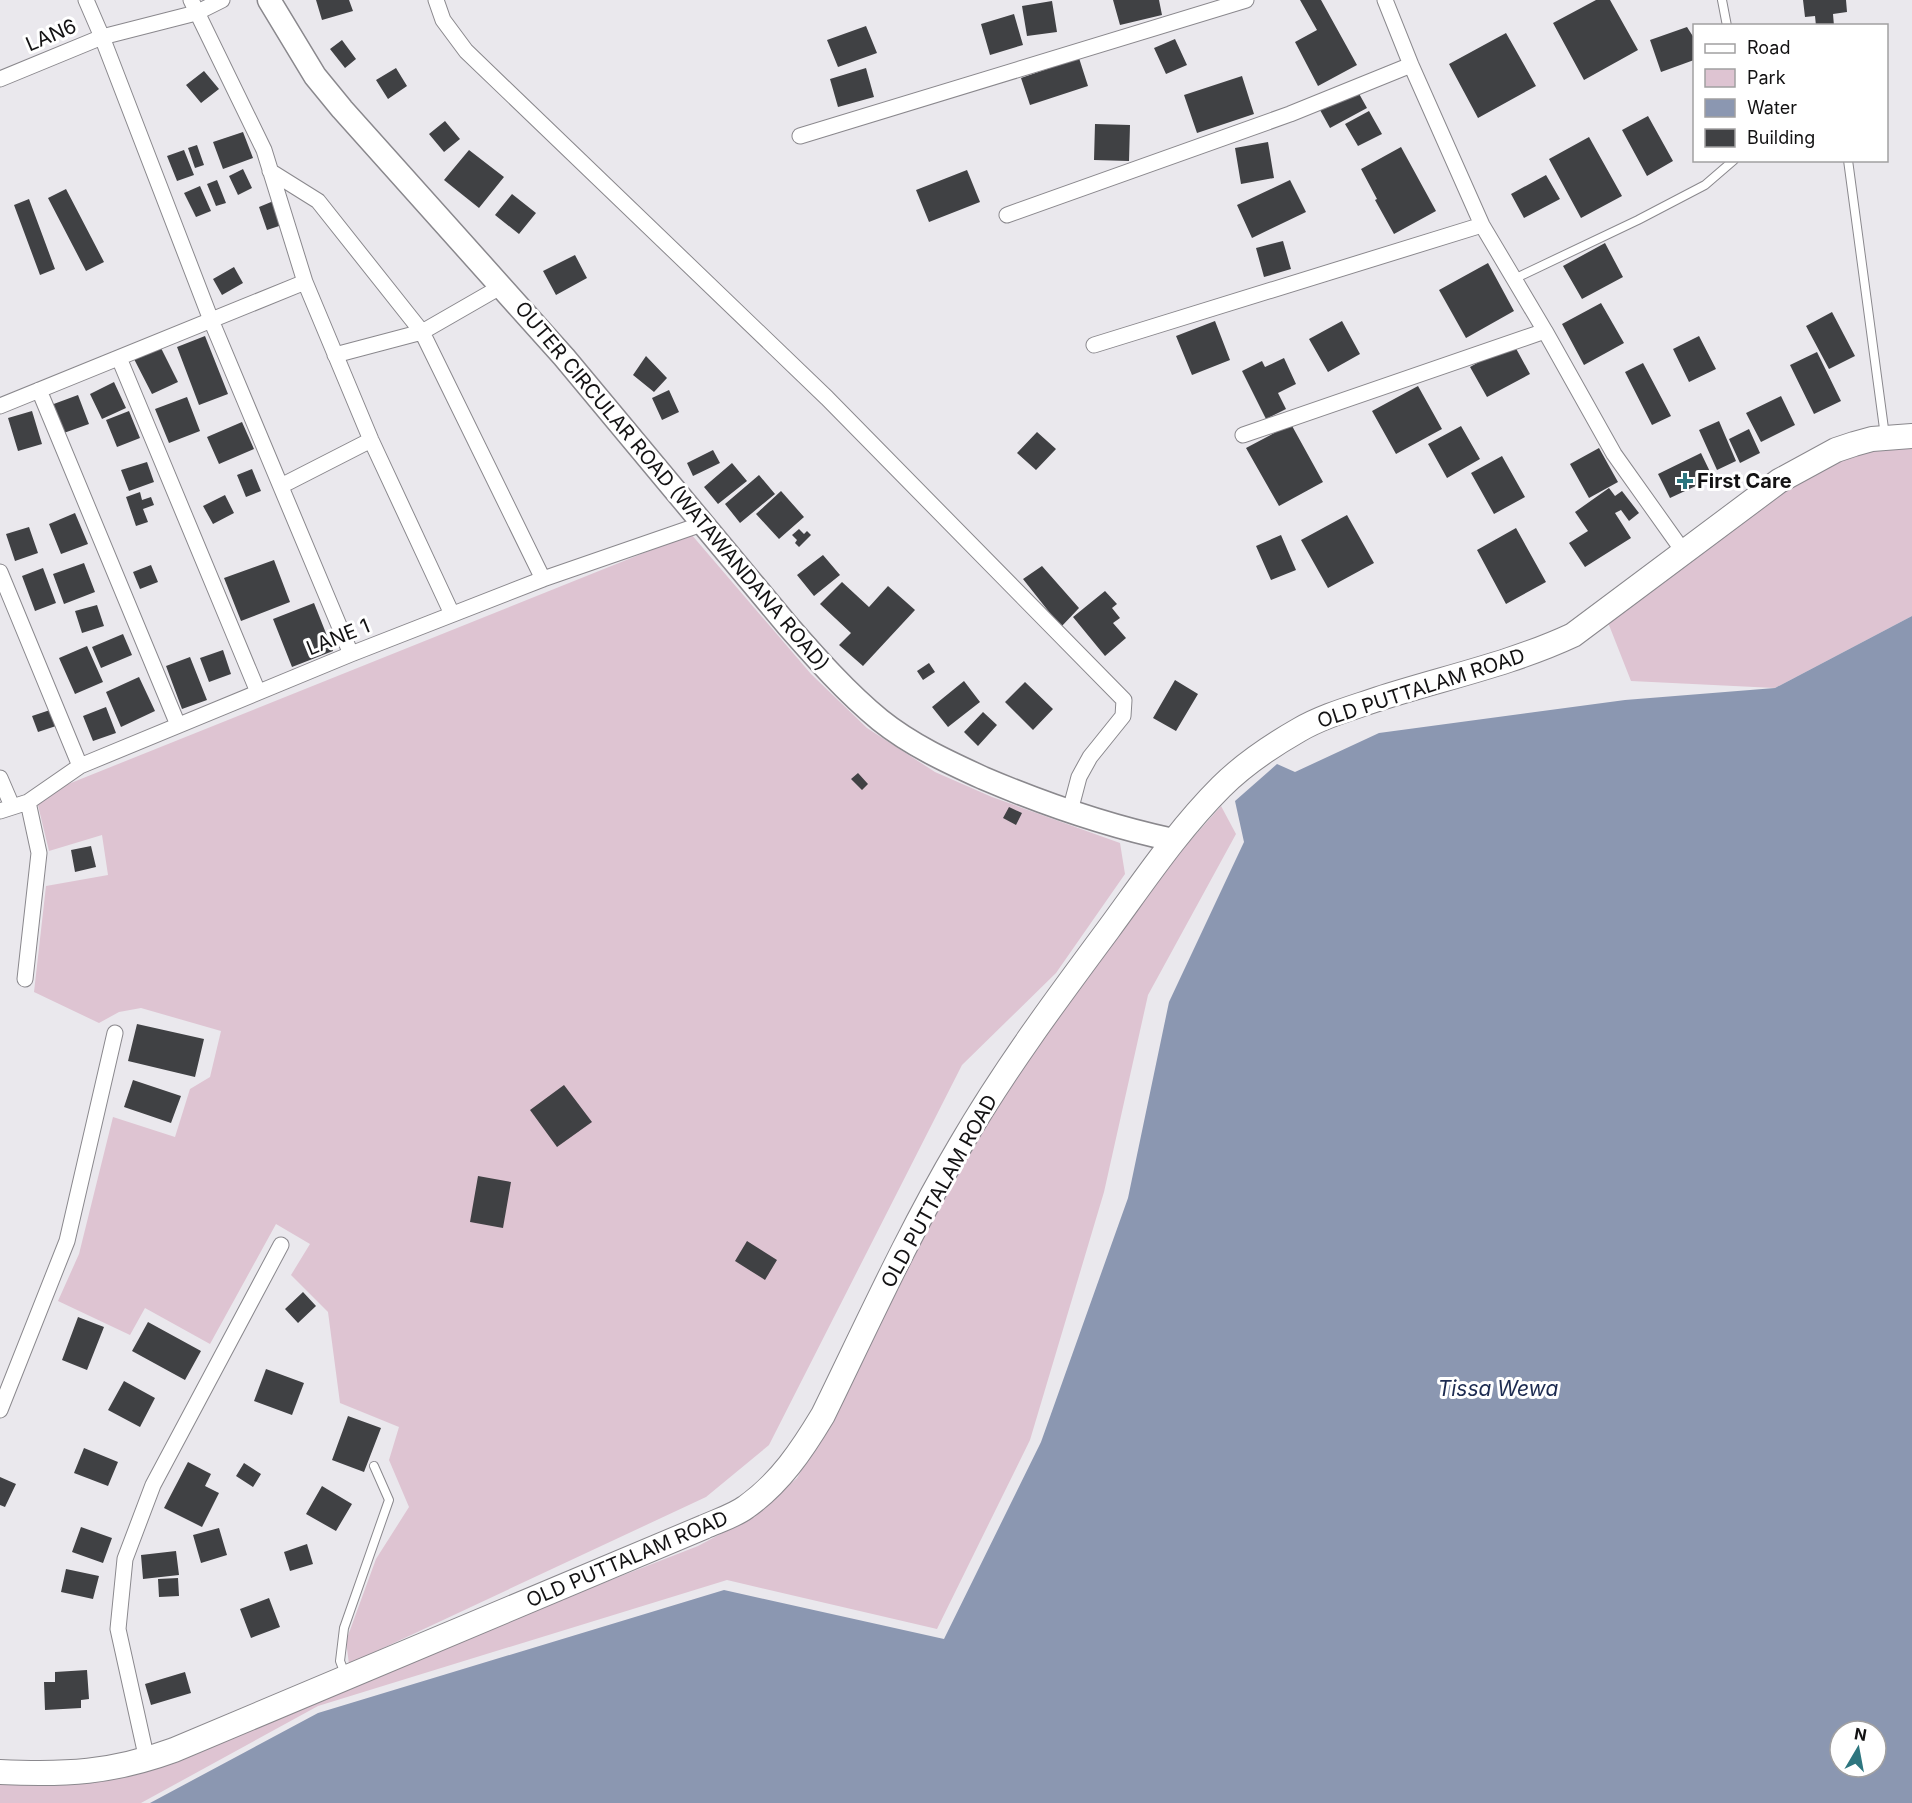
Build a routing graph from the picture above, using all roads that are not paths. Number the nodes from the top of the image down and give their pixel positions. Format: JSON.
{"nodes":[{"id":1,"x":86,"y":0,"type":"edge"},
{"id":2,"x":222,"y":0,"type":"edge"},
{"id":3,"x":269,"y":0,"type":"edge"},
{"id":4,"x":436,"y":0,"type":"edge"},
{"id":5,"x":1246,"y":0,"type":"edge"},
{"id":6,"x":1385,"y":0,"type":"edge"},
{"id":7,"x":1722,"y":0,"type":"edge"},
{"id":8,"x":194,"y":6,"type":"edge"},
{"id":9,"x":1727,"y":24,"type":"edge"},
{"id":10,"x":102,"y":36,"type":"junction"},
{"id":11,"x":1411,"y":65,"type":"junction"},
{"id":12,"x":0,"y":79,"type":"edge"},
{"id":13,"x":800,"y":136,"type":"dead end"},
{"id":14,"x":1732,"y":162,"type":"edge"},
{"id":15,"x":1848,"y":162,"type":"edge"},
{"id":16,"x":270,"y":171,"type":"junction"},
{"id":17,"x":1007,"y":215,"type":"dead end"},
{"id":18,"x":1482,"y":225,"type":"junction"},
{"id":19,"x":1514,"y":279,"type":"junction"},
{"id":20,"x":305,"y":282,"type":"junction"},
{"id":21,"x":502,"y":286,"type":"junction"},
{"id":22,"x":211,"y":320,"type":"junction"},
{"id":23,"x":1545,"y":331,"type":"junction"},
{"id":24,"x":422,"y":332,"type":"junction"},
{"id":25,"x":1094,"y":345,"type":"dead end"},
{"id":26,"x":335,"y":355,"type":"junction"},
{"id":27,"x":118,"y":358,"type":"junction"},
{"id":28,"x":39,"y":390,"type":"junction"},
{"id":29,"x":0,"y":406,"type":"edge"},
{"id":30,"x":1243,"y":435,"type":"dead end"},
{"id":31,"x":1912,"y":436,"type":"edge"},
{"id":32,"x":1885,"y":438,"type":"junction"},
{"id":33,"x":371,"y":440,"type":"junction"},
{"id":34,"x":281,"y":486,"type":"junction"},
{"id":35,"x":702,"y":525,"type":"junction"},
{"id":36,"x":1683,"y":551,"type":"junction"},
{"id":37,"x":0,"y":572,"type":"edge"},
{"id":38,"x":543,"y":579,"type":"junction"},
{"id":39,"x":452,"y":614,"type":"junction"},
{"id":40,"x":351,"y":654,"type":"junction"},
{"id":41,"x":258,"y":692,"type":"junction"},
{"id":42,"x":178,"y":725,"type":"junction"},
{"id":43,"x":80,"y":766,"type":"junction"},
{"id":44,"x":0,"y":778,"type":"edge"},
{"id":45,"x":28,"y":802,"type":"junction"},
{"id":46,"x":6,"y":808,"type":"edge"},
{"id":47,"x":1070,"y":811,"type":"junction"},
{"id":48,"x":1173,"y":840,"type":"junction"},
{"id":49,"x":25,"y":979,"type":"dead end"},
{"id":50,"x":115,"y":1033,"type":"dead end"},
{"id":51,"x":281,"y":1245,"type":"dead end"},
{"id":52,"x":0,"y":1410,"type":"edge"},
{"id":53,"x":374,"y":1466,"type":"dead end"},
{"id":54,"x":346,"y":1678,"type":"junction"},
{"id":55,"x":147,"y":1760,"type":"junction"},
{"id":56,"x":0,"y":1772,"type":"edge"}],
"edges":[{"from":1,"to":10,"type":"street"},
{"from":2,"to":8,"type":"street","name":"LAN6"},
{"from":3,"to":21,"type":"main road","name":"OUTER CIRCULAR ROAD (WATAWANDANA ROAD)"},
{"from":4,"to":47,"type":"street"},
{"from":5,"to":13,"type":"street"},
{"from":6,"to":11,"type":"street"},
{"from":7,"to":9,"type":"lane"},
{"from":8,"to":10,"type":"street","name":"LAN6"},
{"from":8,"to":16,"type":"street"},
{"from":10,"to":12,"type":"street","name":"LAN6"},
{"from":10,"to":22,"type":"street"},
{"from":11,"to":17,"type":"street"},
{"from":11,"to":18,"type":"street"},
{"from":14,"to":19,"type":"lane"},
{"from":15,"to":32,"type":"lane"},
{"from":16,"to":20,"type":"street"},
{"from":16,"to":24,"type":"street"},
{"from":18,"to":19,"type":"street"},
{"from":18,"to":25,"type":"street"},
{"from":19,"to":23,"type":"street"},
{"from":20,"to":22,"type":"street"},
{"from":20,"to":26,"type":"street"},
{"from":21,"to":24,"type":"street"},
{"from":21,"to":35,"type":"main road","name":"OUTER CIRCULAR ROAD (WATAWANDANA ROAD)"},
{"from":22,"to":27,"type":"street"},
{"from":22,"to":34,"type":"street"},
{"from":23,"to":30,"type":"street"},
{"from":23,"to":36,"type":"street"},
{"from":24,"to":26,"type":"street"},
{"from":24,"to":38,"type":"street"},
{"from":26,"to":33,"type":"street"},
{"from":27,"to":28,"type":"street"},
{"from":27,"to":41,"type":"street"},
{"from":28,"to":29,"type":"street"},
{"from":28,"to":42,"type":"street"},
{"from":31,"to":32,"type":"main road","name":"OLD PUTTALAM ROAD"},
{"from":32,"to":36,"type":"main road","name":"OLD PUTTALAM ROAD"},
{"from":33,"to":34,"type":"street"},
{"from":33,"to":39,"type":"street"},
{"from":34,"to":40,"type":"street"},
{"from":35,"to":38,"type":"street","name":"LANE 1"},
{"from":35,"to":47,"type":"main road","name":"OUTER CIRCULAR ROAD (WATAWANDANA ROAD)"},
{"from":36,"to":48,"type":"main road","name":"OLD PUTTALAM ROAD"},
{"from":37,"to":43,"type":"street"},
{"from":38,"to":39,"type":"street","name":"LANE 1"},
{"from":39,"to":40,"type":"street","name":"LANE 1"},
{"from":40,"to":41,"type":"street","name":"LANE 1"},
{"from":41,"to":42,"type":"street","name":"LANE 1"},
{"from":42,"to":43,"type":"street","name":"LANE 1"},
{"from":43,"to":45,"type":"street","name":"LANE 1"},
{"from":44,"to":46,"type":"street"},
{"from":45,"to":46,"type":"street","name":"LANE 1"},
{"from":45,"to":49,"type":"street"},
{"from":47,"to":48,"type":"main road","name":"OUTER CIRCULAR ROAD (WATAWANDANA ROAD)"},
{"from":48,"to":54,"type":"main road","name":"OLD PUTTALAM ROAD"},
{"from":50,"to":52,"type":"street"},
{"from":51,"to":55,"type":"street"},
{"from":53,"to":54,"type":"lane"},
{"from":54,"to":55,"type":"main road","name":"OLD PUTTALAM ROAD"},
{"from":55,"to":56,"type":"main road","name":"OLD PUTTALAM ROAD"}]}
